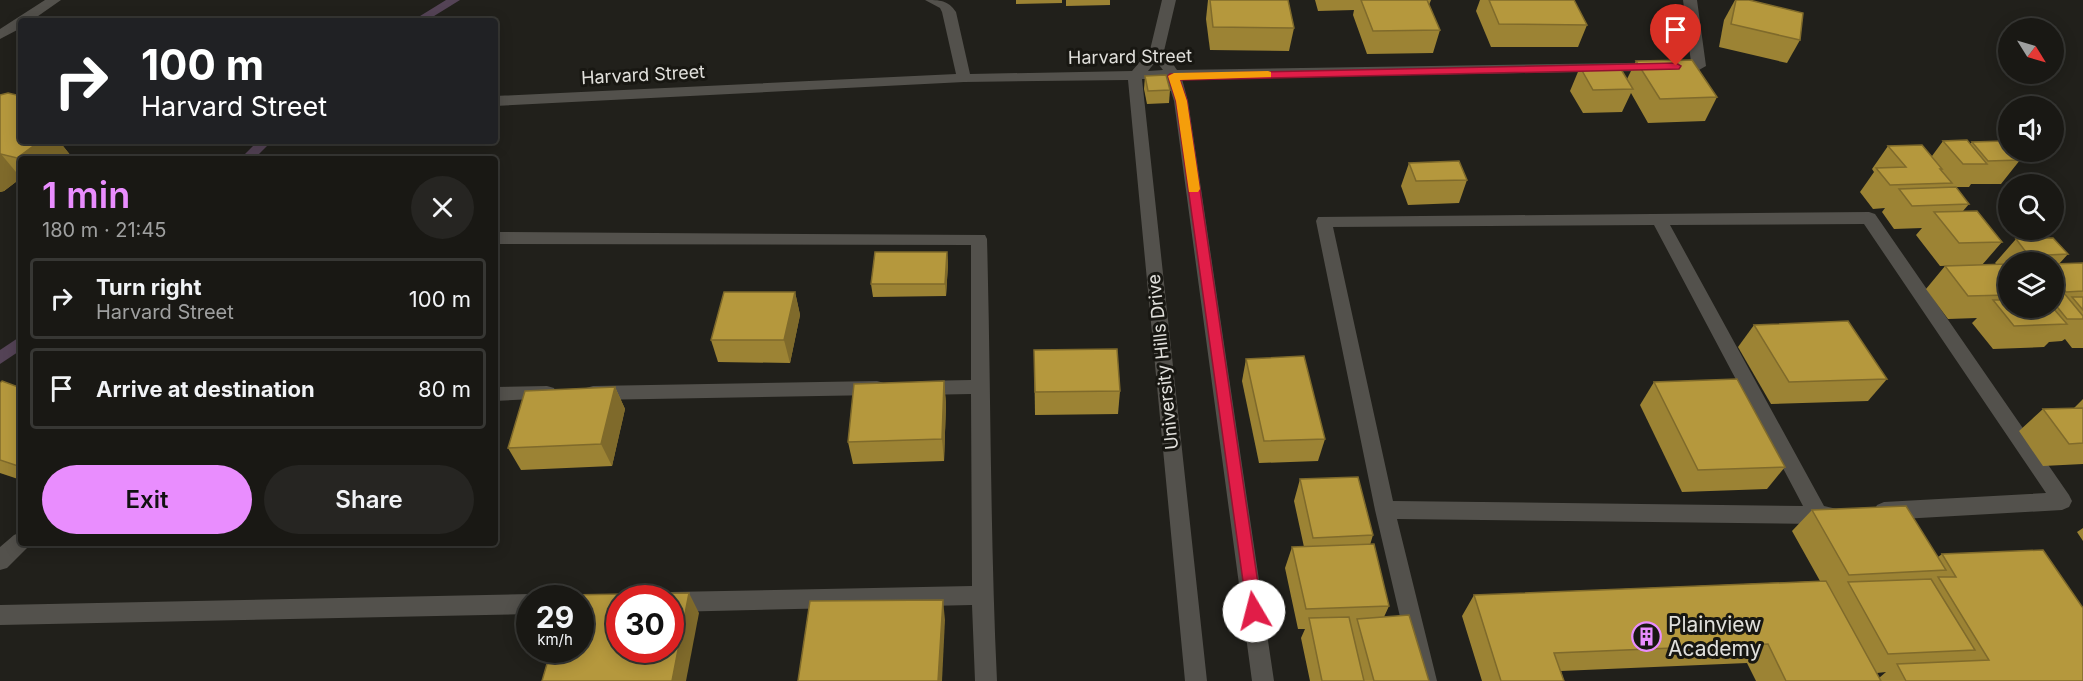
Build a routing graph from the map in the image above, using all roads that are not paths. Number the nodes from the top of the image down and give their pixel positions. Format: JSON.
{"nodes":[{"id":1,"x":54,"y":0,"type":"edge"},
{"id":2,"x":932,"y":0,"type":"edge"},
{"id":3,"x":1168,"y":0,"type":"edge"},
{"id":4,"x":1690,"y":0,"type":"edge"},
{"id":5,"x":27,"y":18,"type":"edge"},
{"id":6,"x":18,"y":24,"type":"edge"},
{"id":7,"x":0,"y":35,"type":"edge"},
{"id":8,"x":1157,"y":51,"type":"junction"},
{"id":9,"x":1174,"y":76,"type":"junction"},
{"id":10,"x":1135,"y":77,"type":"junction"},
{"id":11,"x":964,"y":78,"type":"junction"},
{"id":12,"x":498,"y":101,"type":"edge"},
{"id":13,"x":1659,"y":219,"type":"junction"},
{"id":14,"x":498,"y":238,"type":"edge"},
{"id":15,"x":982,"y":387,"type":"junction"},
{"id":16,"x":498,"y":394,"type":"edge"},
{"id":17,"x":1385,"y":510,"type":"junction"},
{"id":18,"x":1818,"y":515,"type":"junction"},
{"id":19,"x":18,"y":544,"type":"edge"},
{"id":20,"x":0,"y":561,"type":"edge"},
{"id":21,"x":981,"y":595,"type":"junction"},
{"id":22,"x":684,"y":602,"type":"edge"},
{"id":23,"x":516,"y":604,"type":"edge"},
{"id":24,"x":0,"y":615,"type":"edge"},
{"id":25,"x":986,"y":681,"type":"edge"},
{"id":26,"x":1196,"y":681,"type":"edge"},
{"id":27,"x":1263,"y":681,"type":"edge"},
{"id":28,"x":1426,"y":681,"type":"edge"}],
"edges":[{"from":1,"to":5,"type":"street"},
{"from":2,"to":11,"type":"street"},
{"from":3,"to":8,"type":"street"},
{"from":4,"to":9,"type":"street","name":"Harvard Street"},
{"from":6,"to":7,"type":"street"},
{"from":8,"to":9,"type":"street"},
{"from":8,"to":10,"type":"street"},
{"from":9,"to":10,"type":"street","name":"Harvard Street"},
{"from":9,"to":27,"type":"street"},
{"from":10,"to":11,"type":"street","name":"Harvard Street"},
{"from":10,"to":26,"type":"street","name":"University Hills Drive"},
{"from":11,"to":12,"type":"street","name":"Harvard Street"},
{"from":13,"to":17,"type":"street"},
{"from":13,"to":18,"type":"street"},
{"from":13,"to":18,"type":"street"},
{"from":14,"to":15,"type":"street"},
{"from":15,"to":16,"type":"street"},
{"from":15,"to":21,"type":"street"},
{"from":17,"to":18,"type":"street"},
{"from":17,"to":28,"type":"street"},
{"from":19,"to":20,"type":"street"},
{"from":21,"to":22,"type":"street"},
{"from":21,"to":25,"type":"street"},
{"from":23,"to":24,"type":"street"}]}
